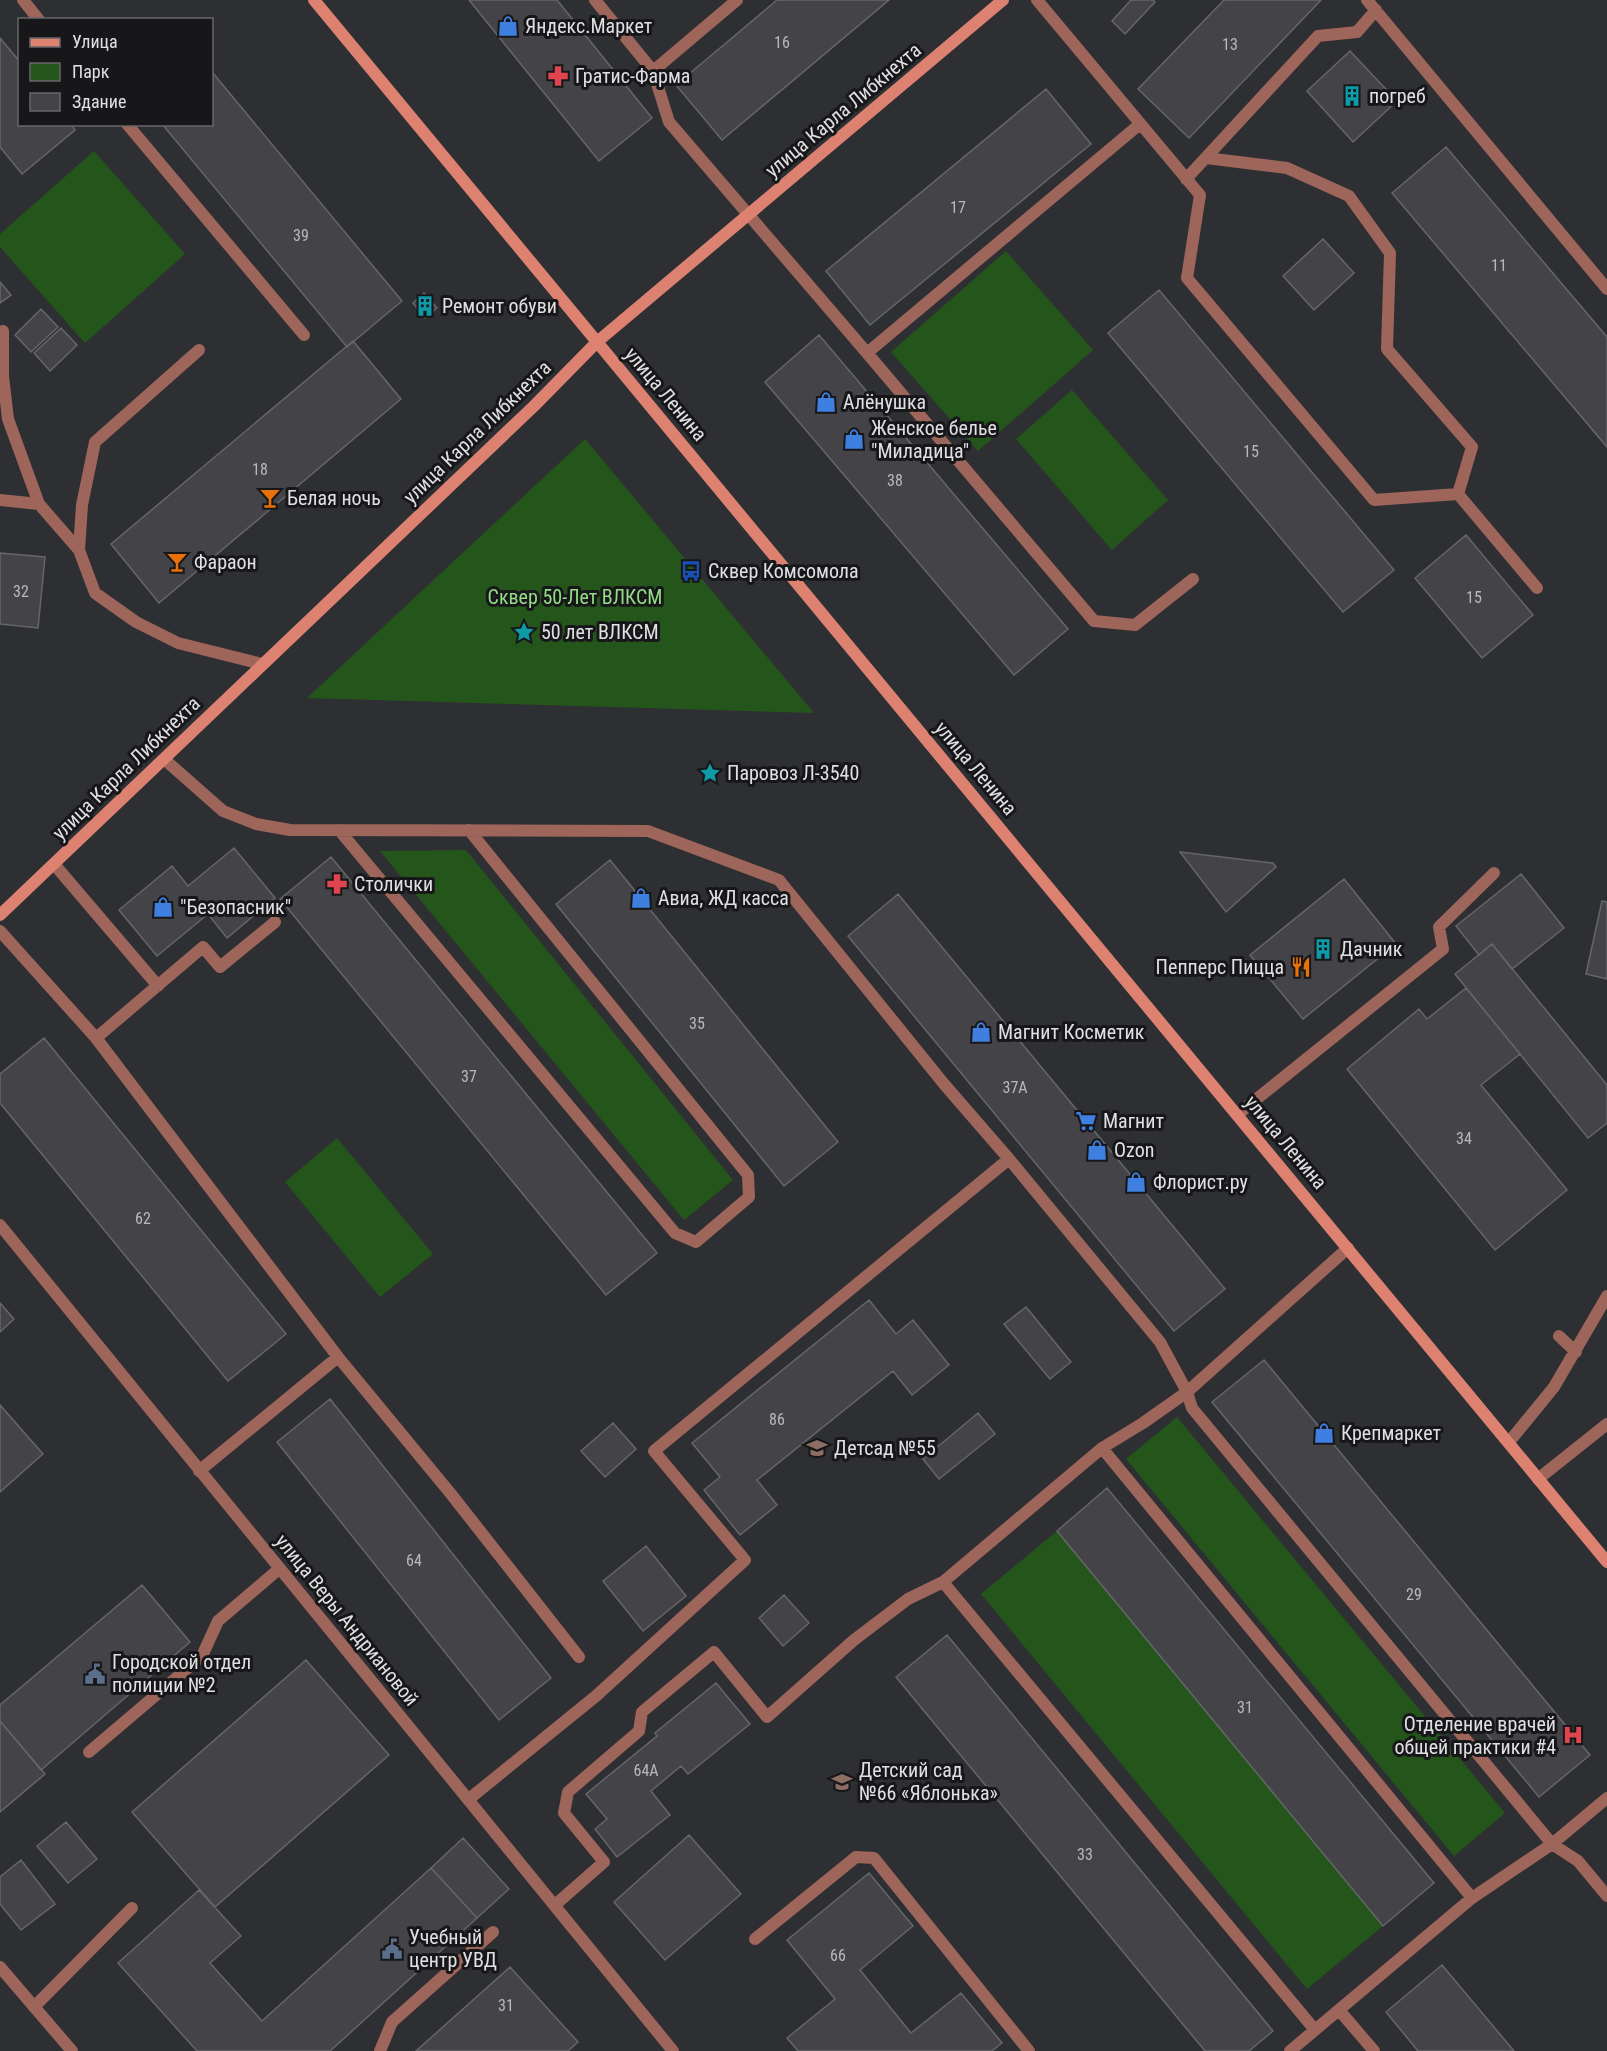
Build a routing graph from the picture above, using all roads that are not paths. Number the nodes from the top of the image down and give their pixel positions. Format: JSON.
{"nodes":[{"id":1,"x":23,"y":0,"type":"edge"},
{"id":2,"x":314,"y":0,"type":"edge"},
{"id":3,"x":595,"y":0,"type":"edge"},
{"id":4,"x":737,"y":0,"type":"edge"},
{"id":5,"x":1003,"y":0,"type":"edge"},
{"id":6,"x":1036,"y":0,"type":"edge"},
{"id":7,"x":1367,"y":0,"type":"edge"},
{"id":8,"x":1376,"y":10,"type":"junction"},
{"id":9,"x":37,"y":18,"type":"edge"},
{"id":10,"x":653,"y":70,"type":"junction"},
{"id":11,"x":1140,"y":124,"type":"junction"},
{"id":12,"x":129,"y":126,"type":"edge"},
{"id":13,"x":1206,"y":158,"type":"junction"},
{"id":14,"x":1186,"y":179,"type":"junction"},
{"id":15,"x":748,"y":215,"type":"junction"},
{"id":16,"x":1607,"y":289,"type":"edge"},
{"id":17,"x":3,"y":331,"type":"dead end"},
{"id":18,"x":304,"y":335,"type":"dead end"},
{"id":19,"x":597,"y":342,"type":"junction"},
{"id":20,"x":198,"y":350,"type":"dead end"},
{"id":21,"x":867,"y":353,"type":"junction"},
{"id":22,"x":1458,"y":494,"type":"junction"},
{"id":23,"x":0,"y":500,"type":"edge"},
{"id":24,"x":39,"y":504,"type":"junction"},
{"id":25,"x":79,"y":550,"type":"junction"},
{"id":26,"x":1193,"y":579,"type":"dead end"},
{"id":27,"x":1537,"y":588,"type":"dead end"},
{"id":28,"x":262,"y":664,"type":"junction"},
{"id":29,"x":164,"y":759,"type":"junction"},
{"id":30,"x":339,"y":830,"type":"junction"},
{"id":31,"x":469,"y":830,"type":"junction"},
{"id":32,"x":54,"y":864,"type":"junction"},
{"id":33,"x":1494,"y":873,"type":"dead end"},
{"id":34,"x":0,"y":915,"type":"edge"},
{"id":35,"x":275,"y":922,"type":"dead end"},
{"id":36,"x":0,"y":931,"type":"edge"},
{"id":37,"x":158,"y":986,"type":"junction"},
{"id":38,"x":96,"y":1038,"type":"junction"},
{"id":39,"x":1238,"y":1114,"type":"junction"},
{"id":40,"x":1009,"y":1158,"type":"junction"},
{"id":41,"x":0,"y":1225,"type":"edge"},
{"id":42,"x":1348,"y":1248,"type":"junction"},
{"id":43,"x":1607,"y":1296,"type":"edge"},
{"id":44,"x":1559,"y":1336,"type":"dead end"},
{"id":45,"x":1576,"y":1352,"type":"junction"},
{"id":46,"x":338,"y":1357,"type":"junction"},
{"id":47,"x":1187,"y":1392,"type":"junction"},
{"id":48,"x":1607,"y":1424,"type":"edge"},
{"id":49,"x":1509,"y":1442,"type":"junction"},
{"id":50,"x":1102,"y":1448,"type":"junction"},
{"id":51,"x":199,"y":1471,"type":"junction"},
{"id":52,"x":1538,"y":1479,"type":"junction"},
{"id":53,"x":1607,"y":1562,"type":"edge"},
{"id":54,"x":279,"y":1569,"type":"junction"},
{"id":55,"x":943,"y":1582,"type":"junction"},
{"id":56,"x":579,"y":1657,"type":"dead end"},
{"id":57,"x":89,"y":1752,"type":"dead end"},
{"id":58,"x":1607,"y":1798,"type":"edge"},
{"id":59,"x":469,"y":1799,"type":"junction"},
{"id":60,"x":1552,"y":1844,"type":"junction"},
{"id":61,"x":1607,"y":1896,"type":"edge"},
{"id":62,"x":1472,"y":1898,"type":"junction"},
{"id":63,"x":555,"y":1905,"type":"junction"},
{"id":64,"x":132,"y":1908,"type":"dead end"},
{"id":65,"x":493,"y":1932,"type":"dead end"},
{"id":66,"x":755,"y":1939,"type":"dead end"},
{"id":67,"x":0,"y":1967,"type":"edge"},
{"id":68,"x":34,"y":2007,"type":"junction"},
{"id":69,"x":1339,"y":2010,"type":"junction"},
{"id":70,"x":1315,"y":2030,"type":"junction"},
{"id":71,"x":72,"y":2051,"type":"edge"},
{"id":72,"x":380,"y":2051,"type":"edge"},
{"id":73,"x":673,"y":2051,"type":"edge"},
{"id":74,"x":1029,"y":2051,"type":"edge"},
{"id":75,"x":1290,"y":2051,"type":"edge"},
{"id":76,"x":1374,"y":2051,"type":"edge"}],
"edges":[{"from":1,"to":9,"type":"street"},
{"from":2,"to":19,"type":"main road","name":"улица Ленина"},
{"from":3,"to":10,"type":"street"},
{"from":4,"to":10,"type":"street"},
{"from":5,"to":15,"type":"main road","name":"улица Карла Либкнехта"},
{"from":6,"to":11,"type":"street"},
{"from":7,"to":8,"type":"street"},
{"from":8,"to":13,"type":"street"},
{"from":8,"to":16,"type":"street"},
{"from":10,"to":15,"type":"street"},
{"from":11,"to":14,"type":"street"},
{"from":11,"to":21,"type":"street"},
{"from":12,"to":18,"type":"street"},
{"from":13,"to":14,"type":"street"},
{"from":13,"to":22,"type":"street"},
{"from":14,"to":22,"type":"street"},
{"from":15,"to":19,"type":"main road","name":"улица Карла Либкнехта"},
{"from":15,"to":21,"type":"street"},
{"from":17,"to":24,"type":"street"},
{"from":19,"to":28,"type":"main road","name":"улица Карла Либкнехта"},
{"from":19,"to":39,"type":"main road","name":"улица Ленина"},
{"from":20,"to":25,"type":"street"},
{"from":21,"to":26,"type":"street"},
{"from":22,"to":27,"type":"street"},
{"from":23,"to":24,"type":"street"},
{"from":24,"to":25,"type":"street"},
{"from":25,"to":28,"type":"street"},
{"from":28,"to":29,"type":"main road","name":"улица Карла Либкнехта"},
{"from":29,"to":30,"type":"street"},
{"from":29,"to":32,"type":"main road","name":"улица Карла Либкнехта"},
{"from":30,"to":31,"type":"street"},
{"from":30,"to":31,"type":"street"},
{"from":31,"to":40,"type":"street"},
{"from":32,"to":34,"type":"main road","name":"улица Карла Либкнехта"},
{"from":32,"to":37,"type":"street"},
{"from":33,"to":39,"type":"street"},
{"from":35,"to":37,"type":"street"},
{"from":36,"to":38,"type":"street"},
{"from":37,"to":38,"type":"street"},
{"from":38,"to":46,"type":"street"},
{"from":39,"to":42,"type":"main road","name":"улица Ленина"},
{"from":40,"to":47,"type":"street"},
{"from":40,"to":59,"type":"street"},
{"from":41,"to":51,"type":"street","name":"улица Веры Андриановой"},
{"from":42,"to":47,"type":"street"},
{"from":42,"to":49,"type":"main road","name":"улица Ленина"},
{"from":43,"to":45,"type":"street"},
{"from":44,"to":45,"type":"street"},
{"from":45,"to":49,"type":"street"},
{"from":46,"to":51,"type":"street"},
{"from":46,"to":56,"type":"street"},
{"from":47,"to":50,"type":"street"},
{"from":47,"to":60,"type":"street"},
{"from":48,"to":52,"type":"street"},
{"from":49,"to":52,"type":"main road","name":"улица Ленина"},
{"from":50,"to":55,"type":"street"},
{"from":50,"to":62,"type":"street"},
{"from":51,"to":54,"type":"street","name":"улица Веры Андриановой"},
{"from":52,"to":53,"type":"main road","name":"улица Ленина"},
{"from":54,"to":57,"type":"street"},
{"from":54,"to":59,"type":"street","name":"улица Веры Андриановой"},
{"from":55,"to":63,"type":"street"},
{"from":55,"to":70,"type":"street"},
{"from":58,"to":60,"type":"street"},
{"from":59,"to":63,"type":"street","name":"улица Веры Андриановой"},
{"from":60,"to":61,"type":"street"},
{"from":60,"to":62,"type":"street"},
{"from":62,"to":69,"type":"street"},
{"from":63,"to":73,"type":"street","name":"улица Веры Андриановой"},
{"from":64,"to":68,"type":"street"},
{"from":65,"to":72,"type":"street"},
{"from":66,"to":74,"type":"street"},
{"from":67,"to":68,"type":"street"},
{"from":68,"to":71,"type":"street"},
{"from":69,"to":70,"type":"street"},
{"from":69,"to":76,"type":"street"},
{"from":70,"to":75,"type":"street"}]}
